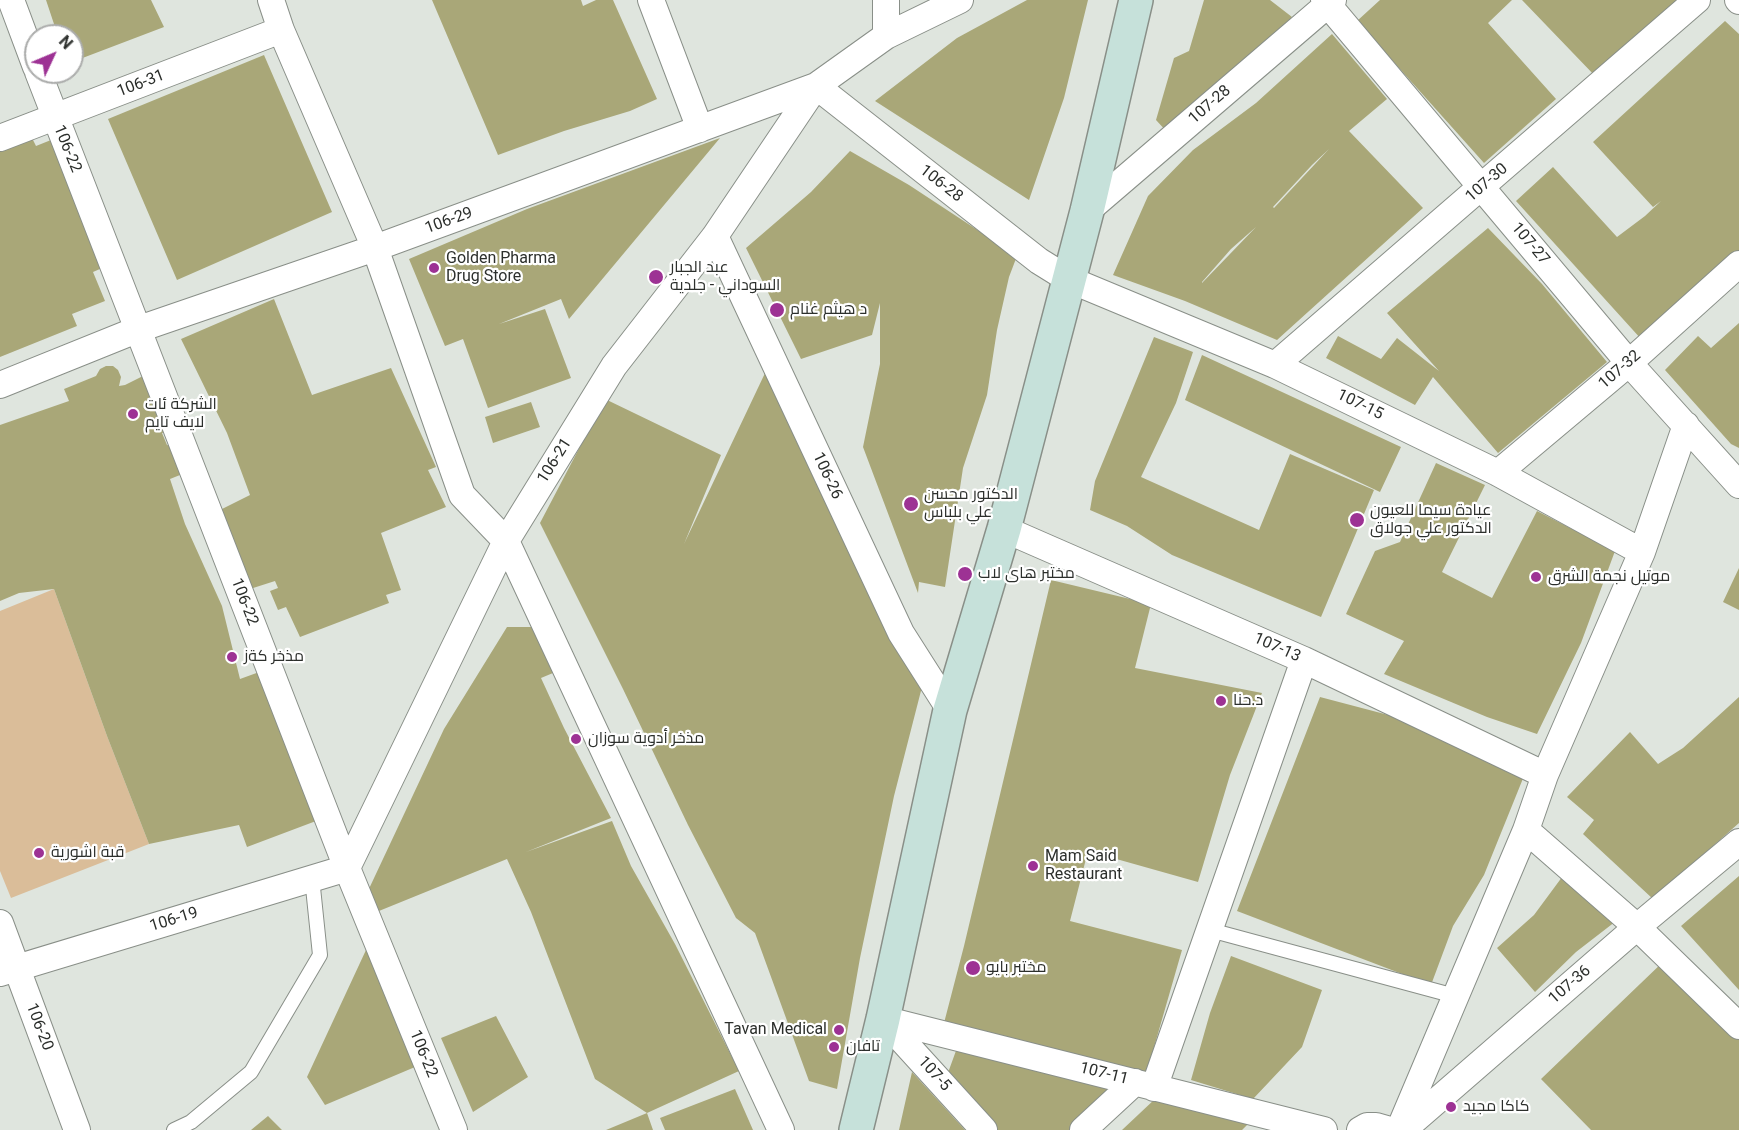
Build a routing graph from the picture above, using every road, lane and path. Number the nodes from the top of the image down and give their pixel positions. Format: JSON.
{"nodes":[{"id":1,"x":11,"y":0,"type":"edge"},
{"id":2,"x":271,"y":0,"type":"edge"},
{"id":3,"x":651,"y":0,"type":"edge"},
{"id":4,"x":886,"y":0,"type":"edge"},
{"id":5,"x":960,"y":0,"type":"edge"},
{"id":6,"x":1697,"y":0,"type":"edge"},
{"id":7,"x":1328,"y":1,"type":"edge"},
{"id":8,"x":1133,"y":2,"type":"edge"},
{"id":9,"x":282,"y":30,"type":"junction"},
{"id":10,"x":24,"y":35,"type":"edge"},
{"id":11,"x":886,"y":36,"type":"junction"},
{"id":12,"x":43,"y":84,"type":"edge"},
{"id":13,"x":816,"y":86,"type":"junction"},
{"id":14,"x":55,"y":117,"type":"junction"},
{"id":15,"x":700,"y":129,"type":"junction"},
{"id":16,"x":0,"y":138,"type":"edge"},
{"id":17,"x":1482,"y":188,"type":"junction"},
{"id":18,"x":1087,"y":211,"type":"junction"},
{"id":19,"x":715,"y":236,"type":"junction"},
{"id":20,"x":375,"y":248,"type":"junction"},
{"id":21,"x":1739,"y":264,"type":"edge"},
{"id":22,"x":1068,"y":279,"type":"junction"},
{"id":23,"x":139,"y":329,"type":"junction"},
{"id":24,"x":1629,"y":363,"type":"junction"},
{"id":25,"x":1275,"y":364,"type":"junction"},
{"id":26,"x":0,"y":385,"type":"edge"},
{"id":27,"x":1686,"y":425,"type":"junction"},
{"id":28,"x":1498,"y":473,"type":"junction"},
{"id":29,"x":1739,"y":485,"type":"edge"},
{"id":30,"x":1004,"y":529,"type":"junction"},
{"id":31,"x":506,"y":541,"type":"junction"},
{"id":32,"x":1642,"y":552,"type":"junction"},
{"id":33,"x":1304,"y":660,"type":"junction"},
{"id":34,"x":950,"y":710,"type":"junction"},
{"id":35,"x":1545,"y":775,"type":"junction"},
{"id":36,"x":1526,"y":830,"type":"junction"},
{"id":37,"x":1739,"y":842,"type":"edge"},
{"id":38,"x":347,"y":868,"type":"junction"},
{"id":39,"x":312,"y":878,"type":"junction"},
{"id":40,"x":0,"y":923,"type":"edge"},
{"id":41,"x":1637,"y":927,"type":"junction"},
{"id":42,"x":1210,"y":930,"type":"junction"},
{"id":43,"x":8,"y":970,"type":"edge"},
{"id":44,"x":1455,"y":996,"type":"junction"},
{"id":45,"x":883,"y":1019,"type":"junction"},
{"id":46,"x":1739,"y":1026,"type":"edge"},
{"id":47,"x":1145,"y":1085,"type":"junction"},
{"id":48,"x":77,"y":1130,"type":"edge"},
{"id":49,"x":174,"y":1130,"type":"edge"},
{"id":50,"x":454,"y":1130,"type":"edge"},
{"id":51,"x":782,"y":1130,"type":"edge"},
{"id":52,"x":856,"y":1130,"type":"edge"},
{"id":53,"x":984,"y":1130,"type":"edge"},
{"id":54,"x":1083,"y":1130,"type":"edge"},
{"id":55,"x":1324,"y":1130,"type":"edge"},
{"id":56,"x":1360,"y":1130,"type":"edge"},
{"id":57,"x":1390,"y":1130,"type":"edge"},
{"id":58,"x":1401,"y":1130,"type":"edge"}],
"edges":[{"from":1,"to":10,"type":"street"},
{"from":2,"to":9,"type":"street"},
{"from":3,"to":15,"type":"street"},
{"from":4,"to":11,"type":"street"},
{"from":5,"to":11,"type":"street","name":"106-29"},
{"from":6,"to":17,"type":"street","name":"107-30"},
{"from":7,"to":17,"type":"street","name":"107-27"},
{"from":7,"to":18,"type":"street","name":"107-28"},
{"from":8,"to":18,"type":"main road"},
{"from":9,"to":14,"type":"street","name":"106-31"},
{"from":9,"to":20,"type":"street"},
{"from":11,"to":13,"type":"street","name":"106-29"},
{"from":12,"to":14,"type":"street","name":"106-22"},
{"from":13,"to":15,"type":"street","name":"106-29"},
{"from":13,"to":19,"type":"street","name":"106-21"},
{"from":13,"to":22,"type":"street","name":"106-28"},
{"from":14,"to":16,"type":"street","name":"106-31"},
{"from":14,"to":23,"type":"street","name":"106-22"},
{"from":15,"to":20,"type":"street","name":"106-29"},
{"from":17,"to":24,"type":"street","name":"107-27"},
{"from":17,"to":25,"type":"street","name":"107-30"},
{"from":18,"to":22,"type":"main road"},
{"from":19,"to":31,"type":"street","name":"106-21"},
{"from":19,"to":34,"type":"street","name":"106-26"},
{"from":20,"to":23,"type":"street","name":"106-29"},
{"from":20,"to":31,"type":"street"},
{"from":21,"to":24,"type":"street","name":"107-32"},
{"from":22,"to":25,"type":"street","name":"107-15"},
{"from":22,"to":30,"type":"main road"},
{"from":23,"to":26,"type":"street","name":"106-29"},
{"from":23,"to":38,"type":"street","name":"106-22"},
{"from":24,"to":27,"type":"street","name":"107-27"},
{"from":24,"to":28,"type":"street","name":"107-32"},
{"from":25,"to":28,"type":"street","name":"107-15"},
{"from":27,"to":29,"type":"street","name":"107-27"},
{"from":27,"to":32,"type":"street"},
{"from":28,"to":32,"type":"street","name":"107-15"},
{"from":30,"to":33,"type":"street","name":"107-13"},
{"from":30,"to":34,"type":"main road"},
{"from":31,"to":38,"type":"street","name":"106-21"},
{"from":31,"to":51,"type":"street"},
{"from":32,"to":35,"type":"street"},
{"from":33,"to":35,"type":"street","name":"107-13"},
{"from":33,"to":42,"type":"street"},
{"from":34,"to":45,"type":"main road"},
{"from":35,"to":36,"type":"street"},
{"from":36,"to":41,"type":"street"},
{"from":36,"to":44,"type":"street"},
{"from":37,"to":41,"type":"street","name":"107-36"},
{"from":38,"to":39,"type":"street","name":"106-19"},
{"from":38,"to":50,"type":"street","name":"106-22"},
{"from":39,"to":43,"type":"street","name":"106-19"},
{"from":39,"to":49,"type":"lane"},
{"from":40,"to":43,"type":"street","name":"106-20"},
{"from":41,"to":46,"type":"street"},
{"from":41,"to":58,"type":"street","name":"107-36"},
{"from":42,"to":44,"type":"lane"},
{"from":42,"to":47,"type":"street"},
{"from":43,"to":48,"type":"street","name":"106-20"},
{"from":44,"to":58,"type":"street"},
{"from":45,"to":47,"type":"street","name":"107-11"},
{"from":45,"to":52,"type":"main road"},
{"from":45,"to":53,"type":"street","name":"107-5"},
{"from":47,"to":54,"type":"street"},
{"from":47,"to":55,"type":"street","name":"107-11"},
{"from":56,"to":57,"type":"street"}]}
